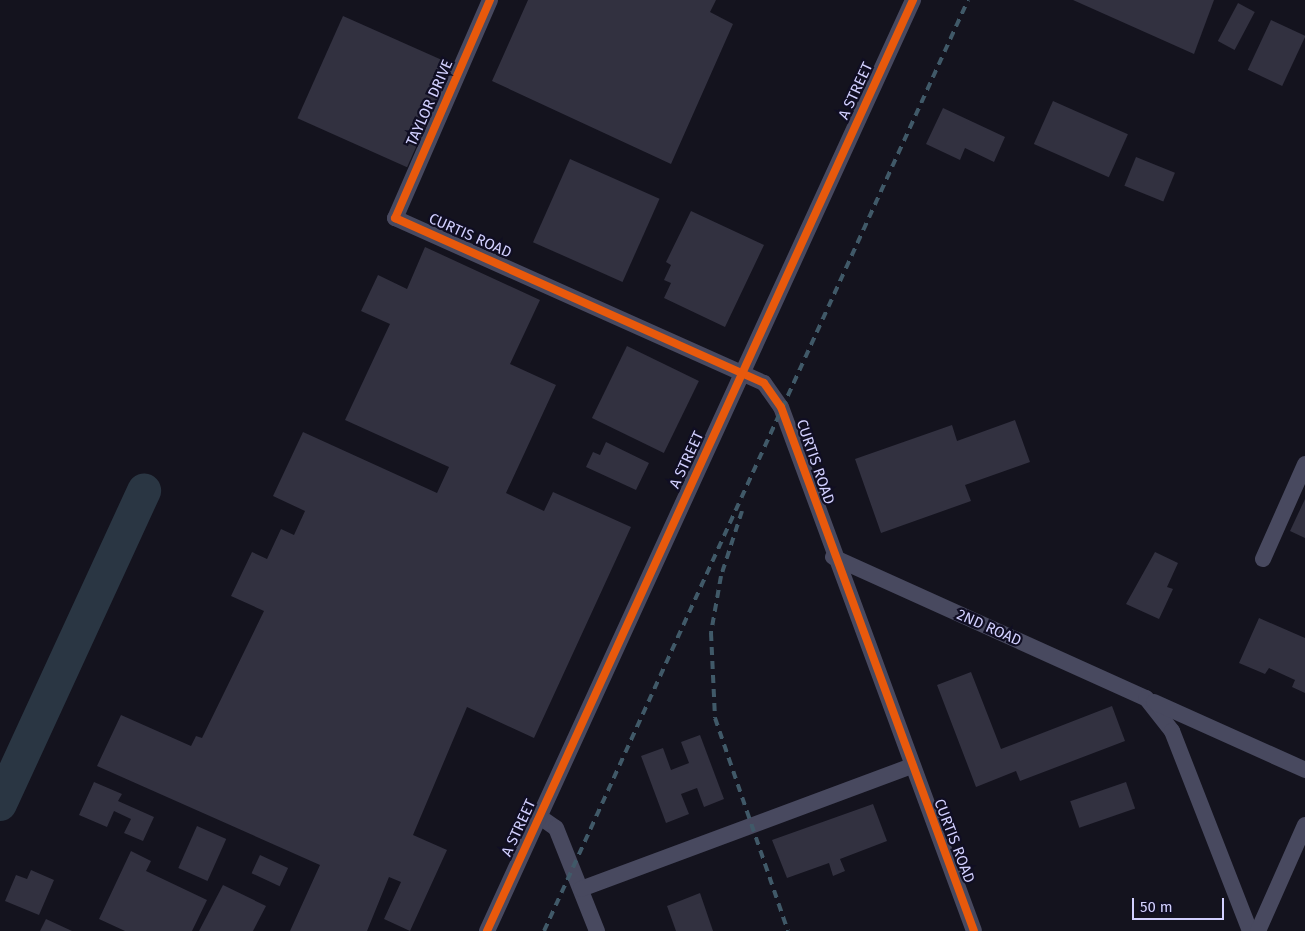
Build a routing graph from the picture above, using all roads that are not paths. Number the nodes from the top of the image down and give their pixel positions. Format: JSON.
{"nodes":[{"id":1,"x":490,"y":0,"type":"edge"},
{"id":2,"x":913,"y":0,"type":"edge"},
{"id":3,"x":396,"y":218,"type":"joint"},
{"id":4,"x":742,"y":373,"type":"junction"},
{"id":5,"x":1305,"y":464,"type":"edge"},
{"id":6,"x":833,"y":557,"type":"junction"},
{"id":7,"x":1263,"y":559,"type":"dead end"},
{"id":8,"x":1146,"y":698,"type":"junction"},
{"id":9,"x":911,"y":766,"type":"junction"},
{"id":10,"x":1305,"y":770,"type":"edge"},
{"id":11,"x":540,"y":816,"type":"junction"},
{"id":12,"x":1305,"y":825,"type":"edge"},
{"id":13,"x":581,"y":889,"type":"junction"},
{"id":14,"x":487,"y":931,"type":"edge"},
{"id":15,"x":597,"y":931,"type":"edge"},
{"id":16,"x":974,"y":931,"type":"edge"},
{"id":17,"x":1250,"y":931,"type":"edge"},
{"id":18,"x":1258,"y":931,"type":"edge"}],
"edges":[{"from":1,"to":3,"type":"street","name":"TAYLOR DRIVE"},
{"from":2,"to":4,"type":"street","name":"A STREET"},
{"from":3,"to":4,"type":"street","name":"CURTIS ROAD"},
{"from":4,"to":6,"type":"street","name":"CURTIS ROAD"},
{"from":4,"to":11,"type":"street","name":"A STREET"},
{"from":5,"to":7,"type":"street"},
{"from":6,"to":8,"type":"street","name":"2ND ROAD"},
{"from":6,"to":9,"type":"street","name":"CURTIS ROAD"},
{"from":8,"to":10,"type":"street","name":"2ND ROAD"},
{"from":8,"to":17,"type":"street","name":"2ND ROAD"},
{"from":9,"to":13,"type":"street"},
{"from":9,"to":16,"type":"street","name":"CURTIS ROAD"},
{"from":11,"to":13,"type":"street"},
{"from":11,"to":14,"type":"street","name":"A STREET"},
{"from":12,"to":18,"type":"street"},
{"from":13,"to":15,"type":"street"}]}
